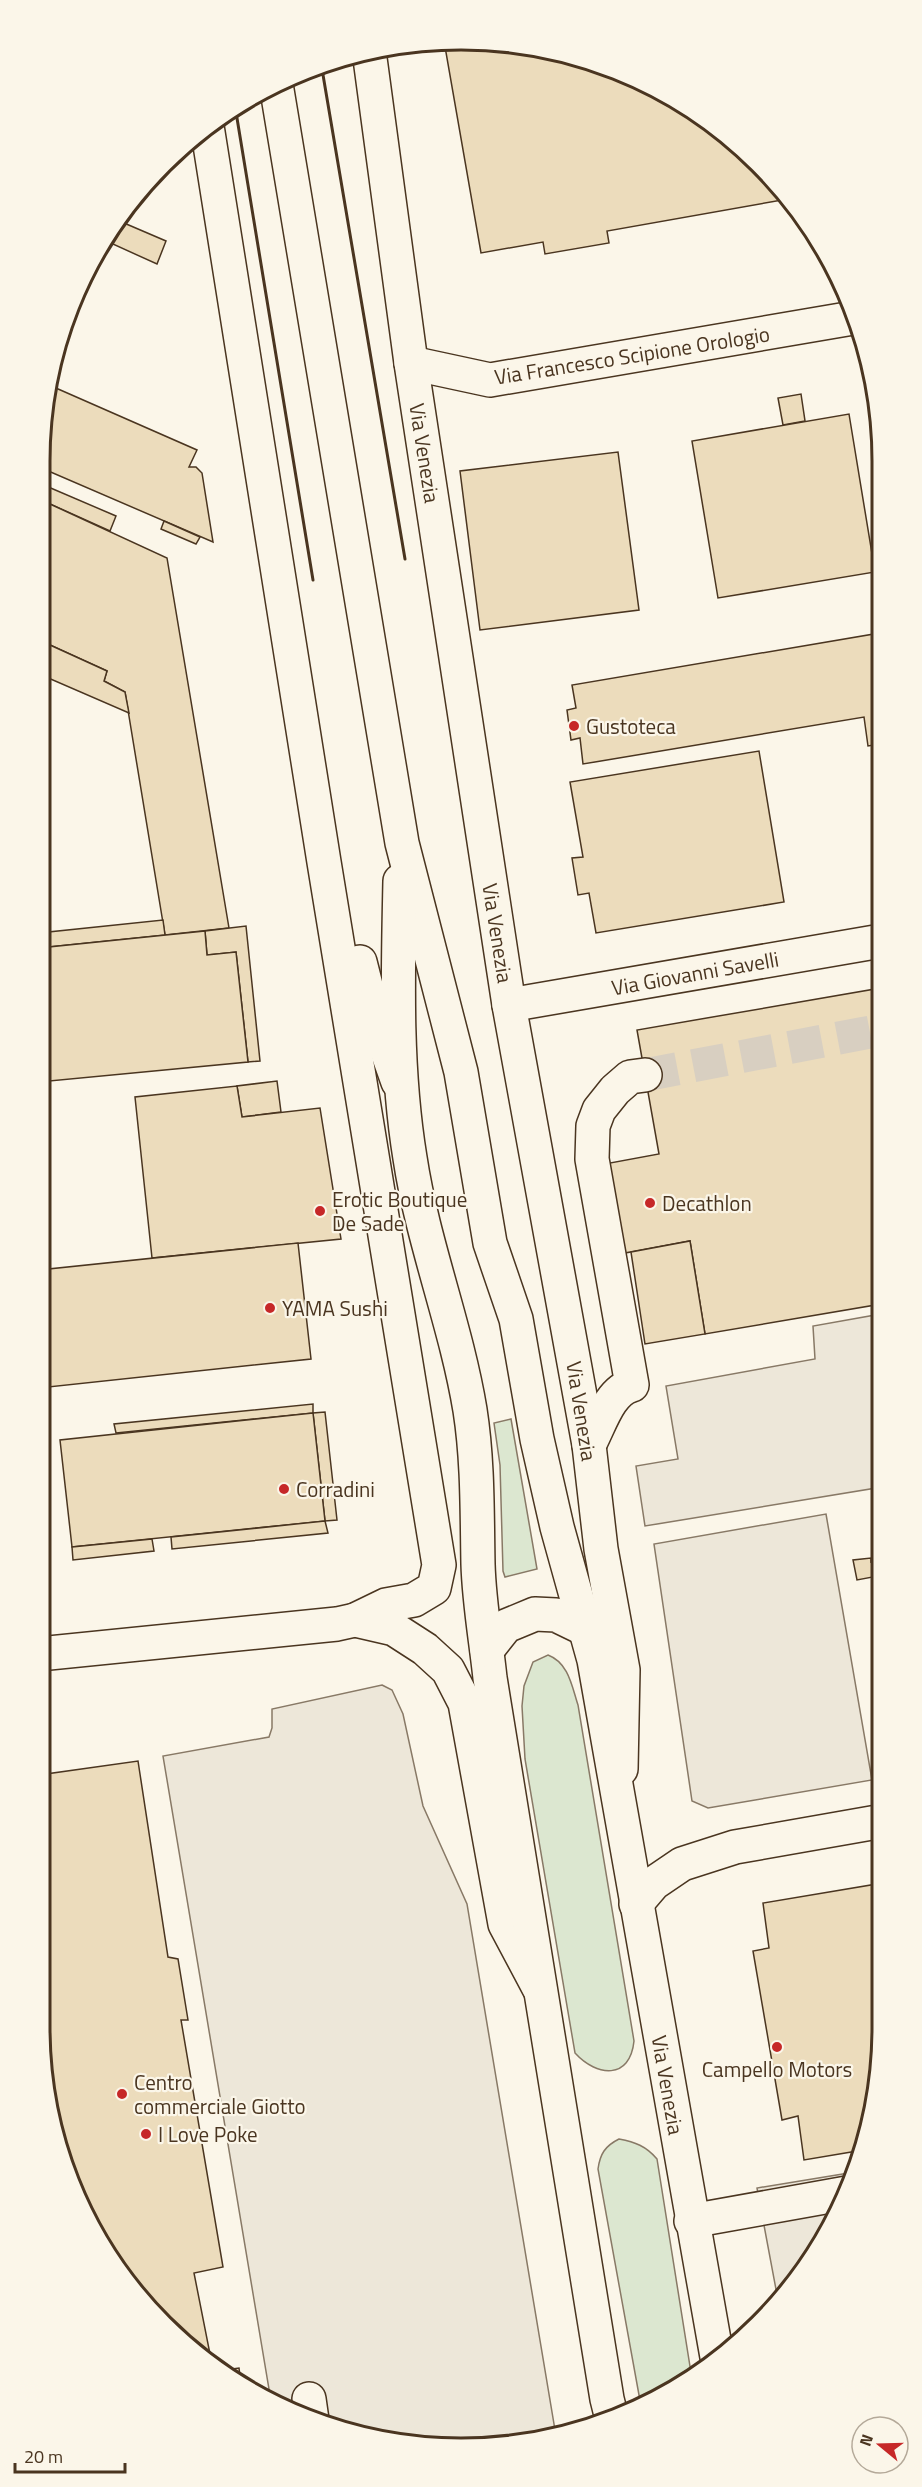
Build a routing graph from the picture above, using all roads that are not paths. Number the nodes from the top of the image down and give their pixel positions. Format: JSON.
{"nodes":[{"id":1,"x":370,"y":60,"type":"edge"},
{"id":2,"x":277,"y":93,"type":"edge"},
{"id":3,"x":209,"y":136,"type":"edge"},
{"id":4,"x":847,"y":319,"type":"edge"},
{"id":5,"x":411,"y":363,"type":"junction"},
{"id":6,"x":402,"y":843,"type":"junction"},
{"id":7,"x":332,"y":908,"type":"junction"},
{"id":8,"x":872,"y":942,"type":"edge"},
{"id":9,"x":509,"y":1005,"type":"junction"},
{"id":10,"x":645,"y":1075,"type":"tunnel mouth"},
{"id":11,"x":401,"y":1090,"type":"junction"},
{"id":12,"x":590,"y":1444,"type":"junction"},
{"id":13,"x":478,"y":1567,"type":"junction"},
{"id":14,"x":434,"y":1588,"type":"junction"},
{"id":15,"x":346,"y":1622,"type":"junction"},
{"id":16,"x":587,"y":1630,"type":"junction"},
{"id":17,"x":487,"y":1650,"type":"junction"},
{"id":18,"x":50,"y":1653,"type":"edge"},
{"id":19,"x":620,"y":1813,"type":"junction"},
{"id":20,"x":872,"y":1823,"type":"edge"},
{"id":21,"x":636,"y":1904,"type":"junction"},
{"id":22,"x":539,"y":1988,"type":"junction"},
{"id":23,"x":832,"y":2195,"type":"edge"},
{"id":24,"x":691,"y":2221,"type":"junction"},
{"id":25,"x":715,"y":2349,"type":"edge"},
{"id":26,"x":608,"y":2410,"type":"edge"}],
"edges":[{"from":1,"to":5,"type":"street","name":"Via Venezia"},
{"from":2,"to":6,"type":"street","name":"Via Venezia"},
{"from":3,"to":7,"type":"street","name":"Via Venezia"},
{"from":4,"to":5,"type":"street","name":"Via Francesco Scipione Orologio"},
{"from":5,"to":9,"type":"street","name":"Via Venezia"},
{"from":6,"to":11,"type":"street","name":"Via Venezia"},
{"from":6,"to":16,"type":"street","name":"Via Venezia"},
{"from":7,"to":11,"type":"street","name":"Via Venezia"},
{"from":7,"to":14,"type":"street","name":"Via Venezia"},
{"from":8,"to":9,"type":"street","name":"Via Giovanni Savelli"},
{"from":9,"to":12,"type":"street","name":"Via Venezia"},
{"from":10,"to":12,"type":"street"},
{"from":11,"to":13,"type":"street","name":"Via Venezia"},
{"from":12,"to":19,"type":"street","name":"Via Venezia"},
{"from":13,"to":14,"type":"street"},
{"from":13,"to":17,"type":"street","name":"Via Venezia"},
{"from":14,"to":15,"type":"street"},
{"from":15,"to":18,"type":"street"},
{"from":15,"to":22,"type":"street","name":"Via Venezia"},
{"from":16,"to":17,"type":"street"},
{"from":16,"to":19,"type":"street","name":"Via Venezia"},
{"from":17,"to":22,"type":"street","name":"Via Venezia"},
{"from":19,"to":21,"type":"street","name":"Via Venezia"},
{"from":20,"to":21,"type":"street"},
{"from":21,"to":24,"type":"street","name":"Via Venezia"},
{"from":22,"to":26,"type":"street","name":"Via Venezia"},
{"from":23,"to":24,"type":"street"},
{"from":24,"to":25,"type":"street","name":"Via Venezia"}]}
